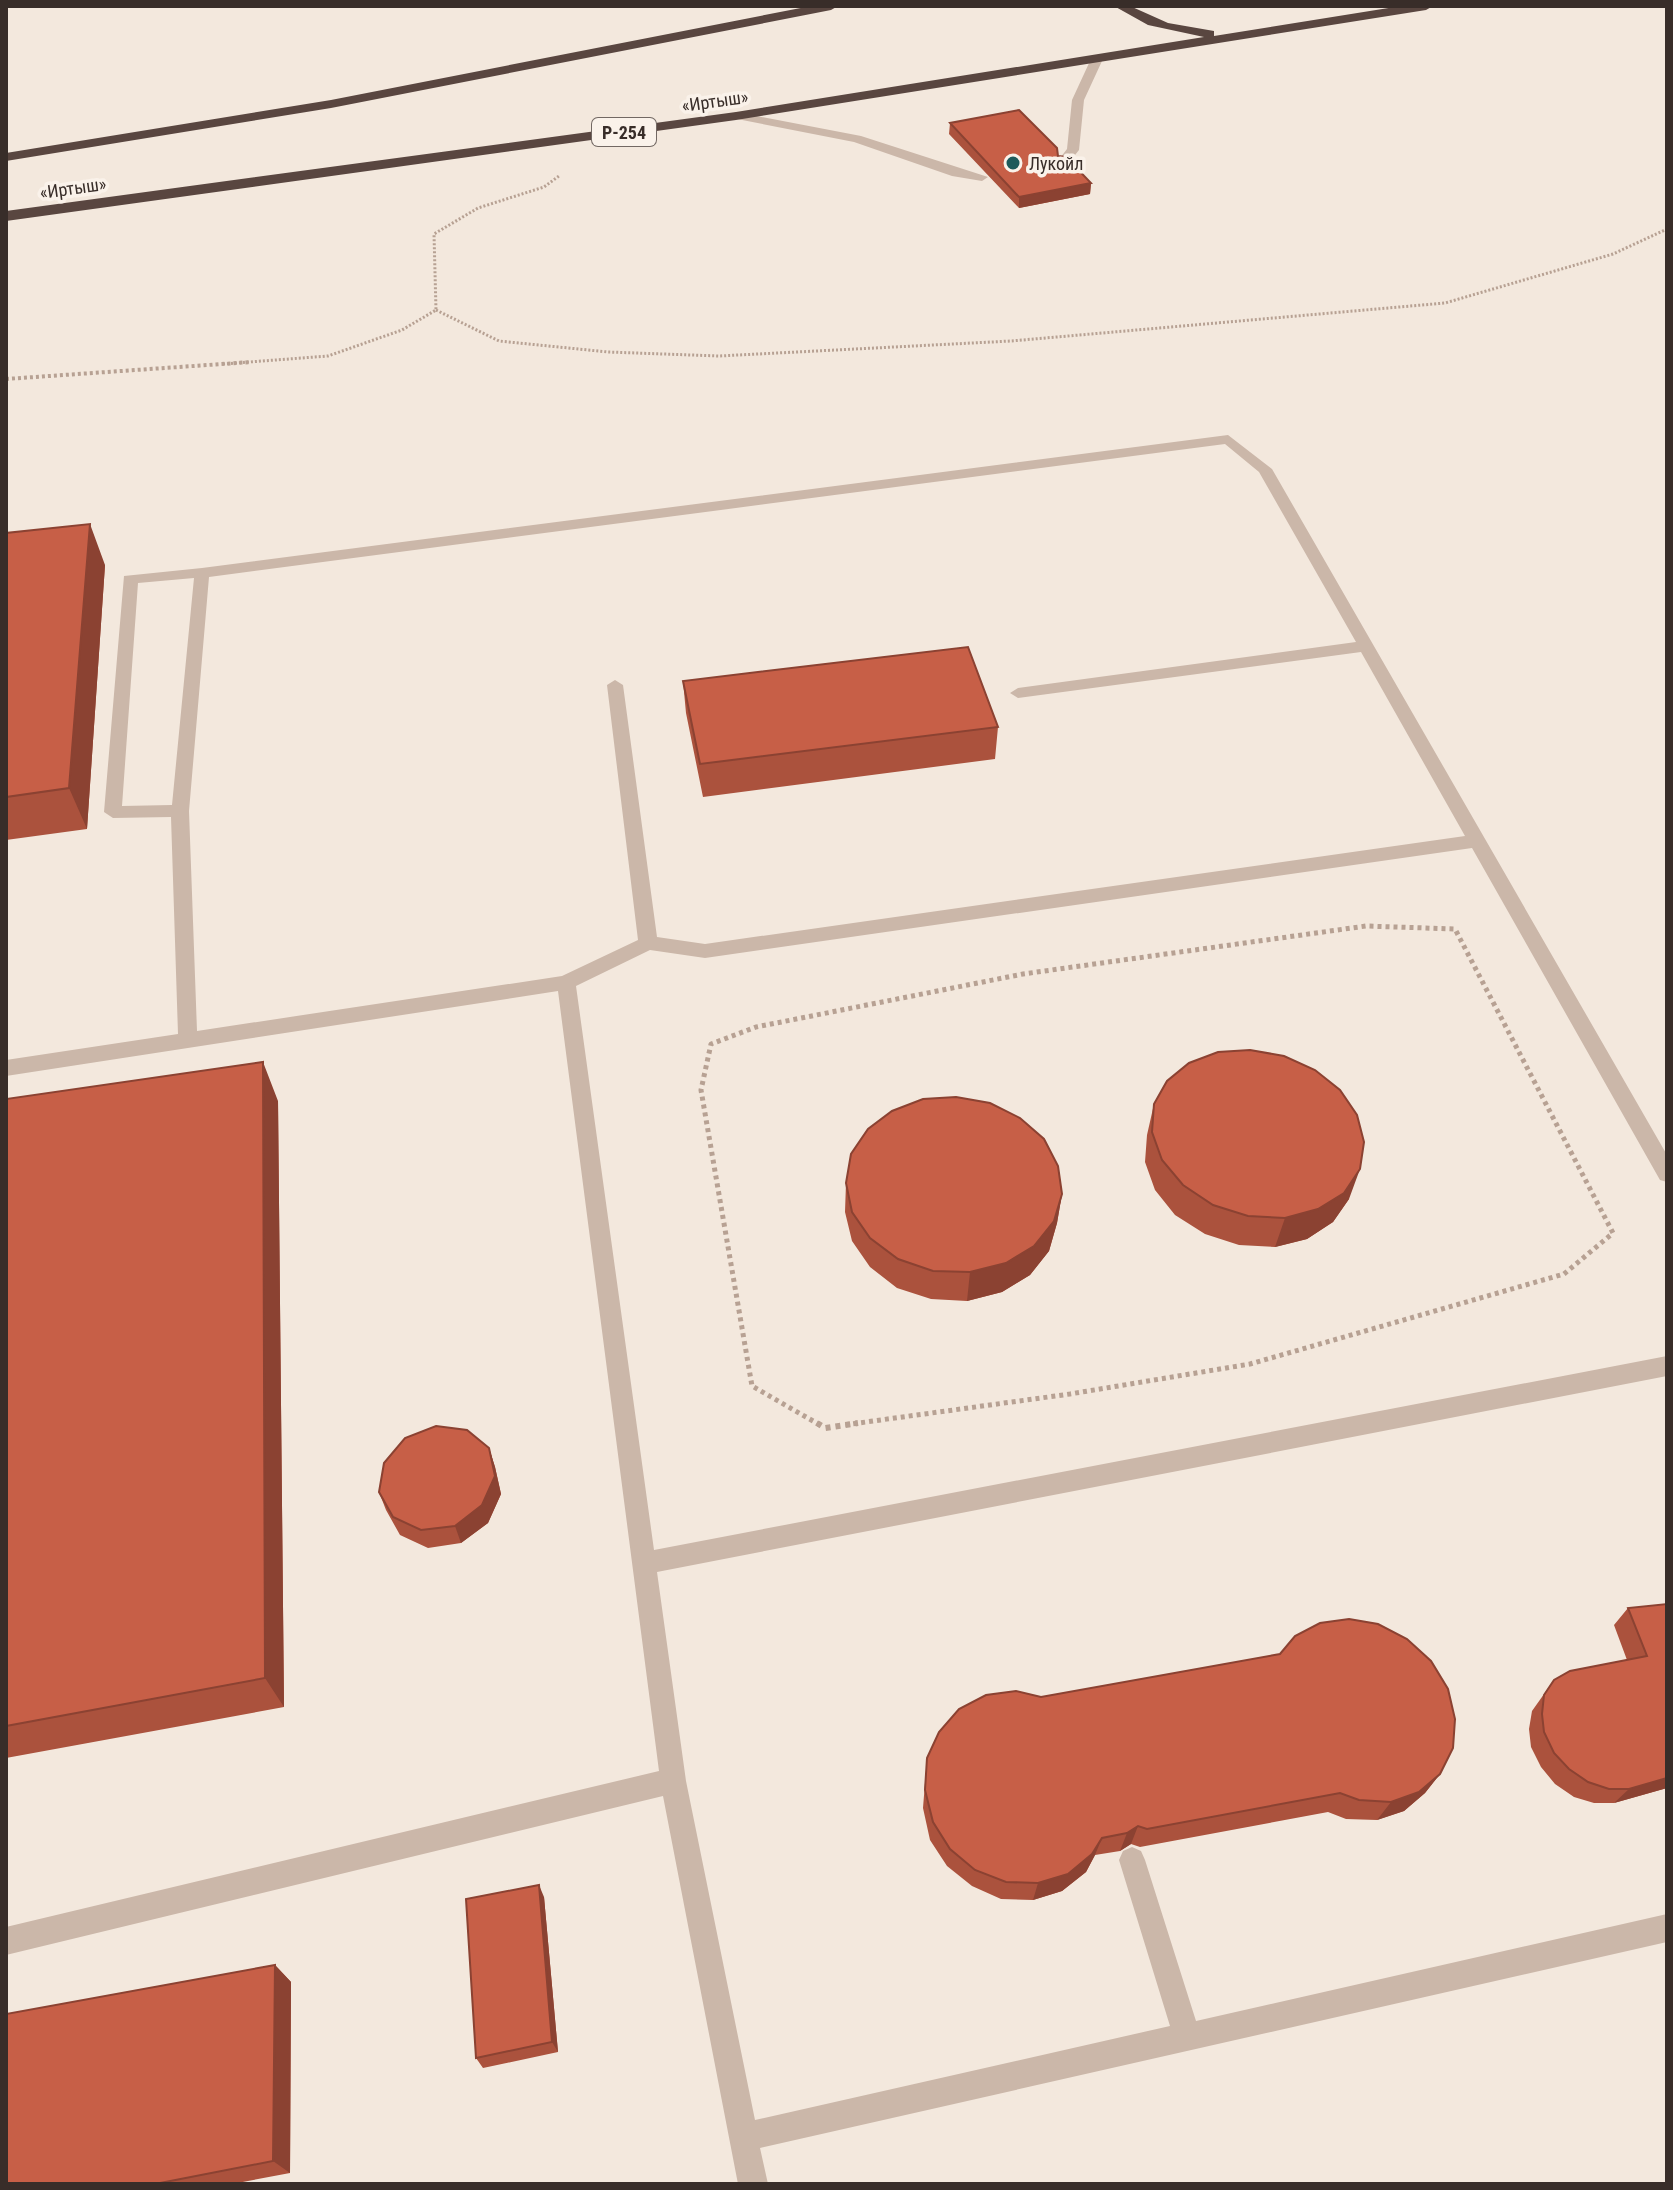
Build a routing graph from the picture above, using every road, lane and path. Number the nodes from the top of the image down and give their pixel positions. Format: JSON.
{"nodes":[{"id":1,"x":831,"y":6,"type":"edge"},
{"id":2,"x":1121,"y":6,"type":"edge"},
{"id":3,"x":1426,"y":6,"type":"edge"},
{"id":4,"x":1240,"y":38,"type":"junction"},
{"id":5,"x":1096,"y":61,"type":"junction"},
{"id":6,"x":736,"y":116,"type":"junction"},
{"id":7,"x":589,"y":137,"type":"junction"},
{"id":8,"x":6,"y":157,"type":"edge"},
{"id":9,"x":1063,"y":162,"type":"edge"},
{"id":10,"x":982,"y":177,"type":"edge"},
{"id":11,"x":6,"y":216,"type":"edge"},
{"id":12,"x":1667,"y":229,"type":"edge"},
{"id":13,"x":436,"y":310,"type":"junction"},
{"id":14,"x":6,"y":379,"type":"edge"},
{"id":15,"x":202,"y":573,"type":"junction"},
{"id":16,"x":1366,"y":646,"type":"junction"},
{"id":17,"x":615,"y":685,"type":"dead end"},
{"id":18,"x":1018,"y":693,"type":"dead end"},
{"id":19,"x":180,"y":811,"type":"junction"},
{"id":20,"x":1477,"y":841,"type":"junction"},
{"id":21,"x":648,"y":943,"type":"junction"},
{"id":22,"x":566,"y":983,"type":"junction"},
{"id":23,"x":188,"y":1040,"type":"junction"},
{"id":24,"x":6,"y":1068,"type":"edge"},
{"id":25,"x":1667,"y":1174,"type":"edge"},
{"id":26,"x":1613,"y":1233,"type":"joint"},
{"id":27,"x":1667,"y":1366,"type":"edge"},
{"id":28,"x":644,"y":1563,"type":"junction"},
{"id":29,"x":673,"y":1781,"type":"junction"},
{"id":30,"x":1132,"y":1860,"type":"edge"},
{"id":31,"x":1667,"y":1928,"type":"edge"},
{"id":32,"x":6,"y":1941,"type":"edge"},
{"id":33,"x":1188,"y":2038,"type":"junction"},
{"id":34,"x":744,"y":2137,"type":"junction"},
{"id":35,"x":753,"y":2184,"type":"edge"}],
"edges":[{"from":1,"to":8,"type":"highway","name":"«Иртыш»"},
{"from":2,"to":4,"type":"highway"},
{"from":3,"to":4,"type":"highway","name":"«Иртыш»","number":"Р-254"},
{"from":4,"to":5,"type":"highway","name":"«Иртыш»","number":"Р-254"},
{"from":5,"to":6,"type":"highway","name":"«Иртыш»","number":"Р-254"},
{"from":5,"to":9,"type":"lane"},
{"from":6,"to":7,"type":"highway","name":"«Иртыш»","number":"Р-254"},
{"from":6,"to":10,"type":"lane"},
{"from":7,"to":11,"type":"highway","name":"«Иртыш»","number":"Р-254"},
{"from":7,"to":13,"type":"path"},
{"from":12,"to":13,"type":"path"},
{"from":13,"to":14,"type":"path"},
{"from":15,"to":16,"type":"lane"},
{"from":15,"to":19,"type":"lane"},
{"from":15,"to":19,"type":"lane"},
{"from":16,"to":18,"type":"lane"},
{"from":16,"to":20,"type":"lane"},
{"from":17,"to":21,"type":"lane"},
{"from":19,"to":23,"type":"lane"},
{"from":20,"to":21,"type":"lane"},
{"from":20,"to":25,"type":"lane"},
{"from":21,"to":22,"type":"lane"},
{"from":22,"to":23,"type":"lane"},
{"from":22,"to":28,"type":"lane"},
{"from":23,"to":24,"type":"lane"},
{"from":26,"to":26,"type":"path"},
{"from":27,"to":28,"type":"lane"},
{"from":28,"to":29,"type":"lane"},
{"from":29,"to":32,"type":"lane"},
{"from":29,"to":34,"type":"lane"},
{"from":30,"to":33,"type":"lane"},
{"from":31,"to":33,"type":"lane"},
{"from":33,"to":34,"type":"lane"},
{"from":34,"to":35,"type":"lane"}]}
